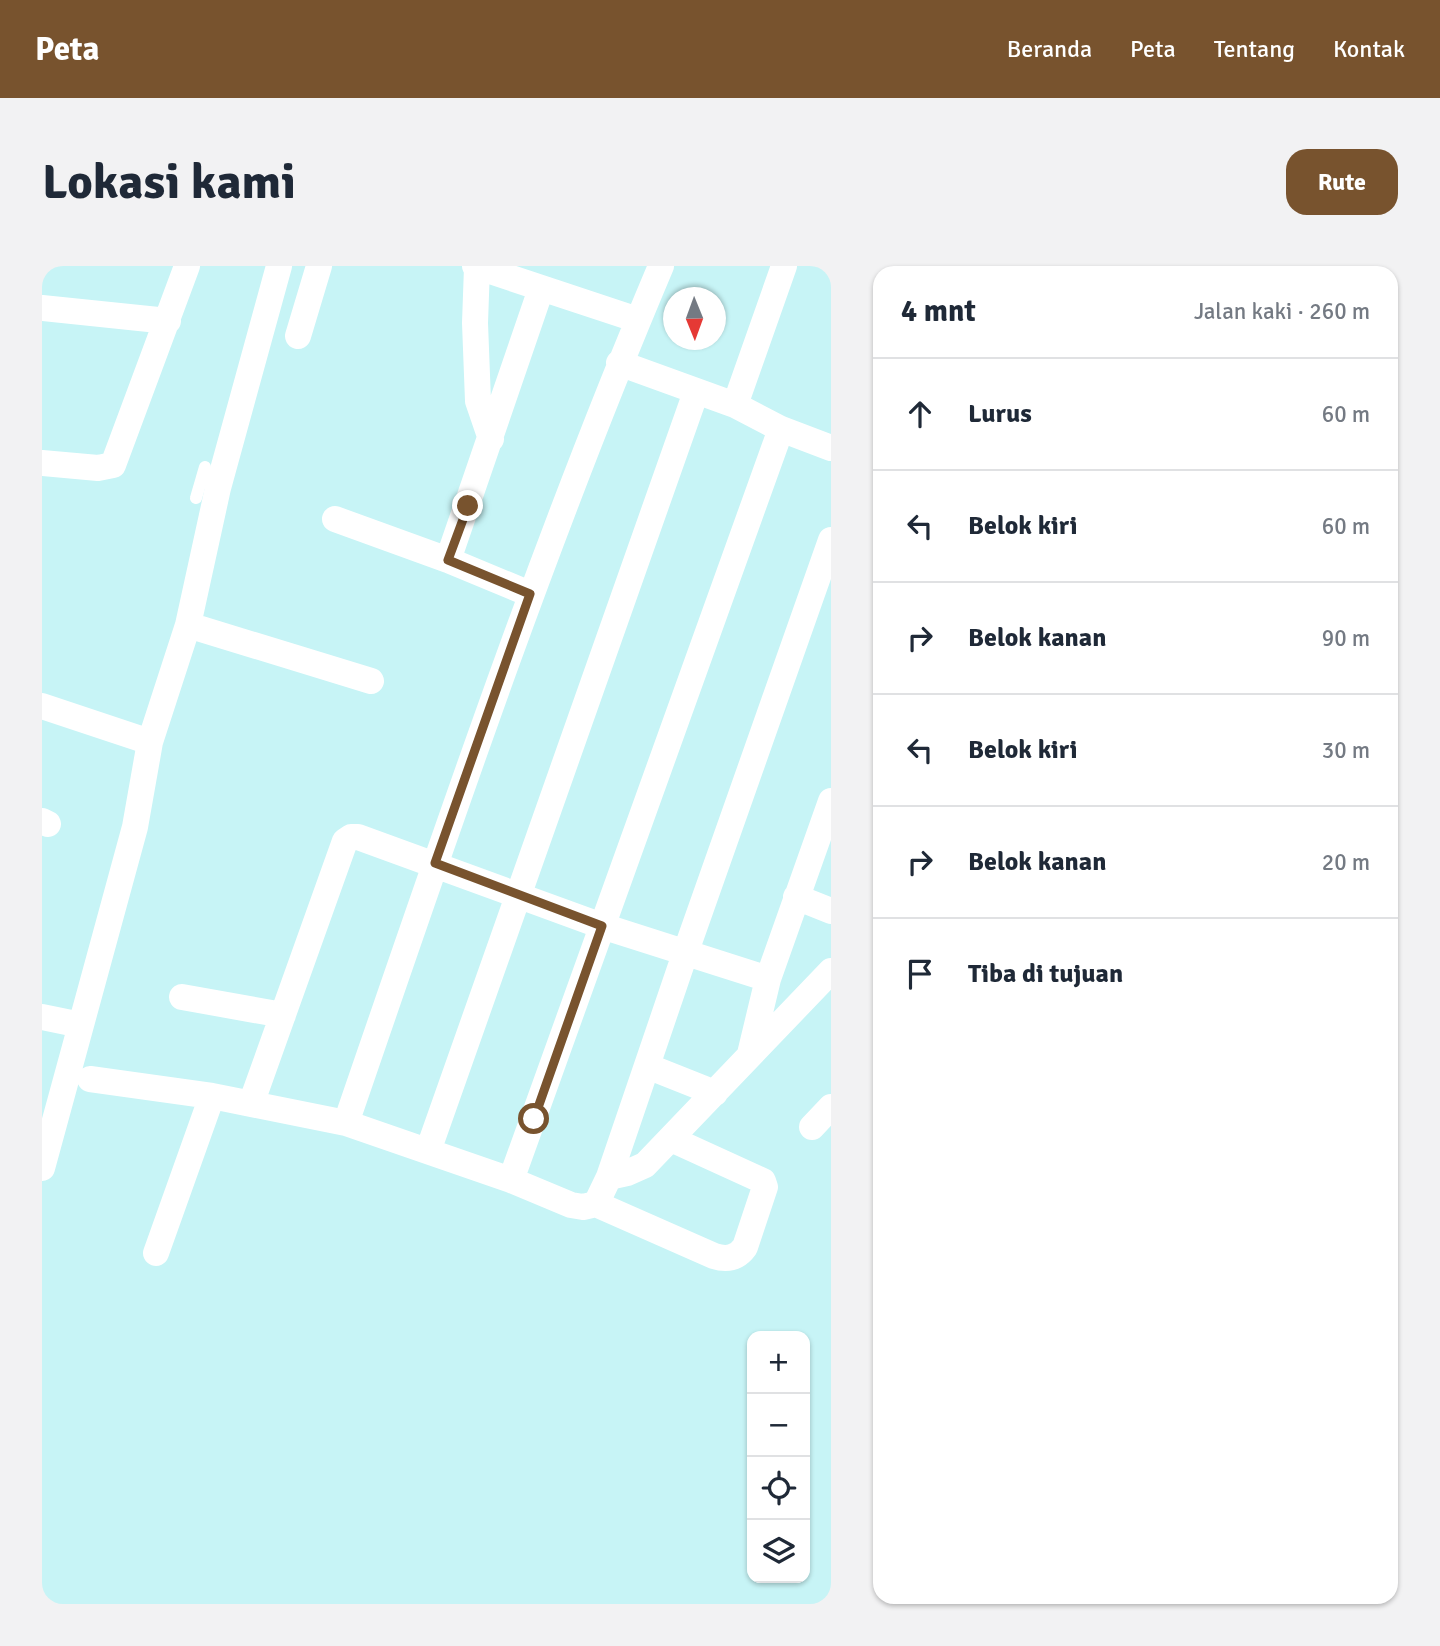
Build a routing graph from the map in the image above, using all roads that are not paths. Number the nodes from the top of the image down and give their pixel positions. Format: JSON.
{"nodes":[{"id":1,"x":187,"y":266,"type":"edge"},
{"id":2,"x":279,"y":266,"type":"edge"},
{"id":3,"x":319,"y":266,"type":"edge"},
{"id":4,"x":476,"y":266,"type":"edge"},
{"id":5,"x":661,"y":266,"type":"edge"},
{"id":6,"x":784,"y":266,"type":"edge"},
{"id":7,"x":541,"y":289,"type":"junction"},
{"id":8,"x":42,"y":308,"type":"edge"},
{"id":9,"x":638,"y":320,"type":"junction"},
{"id":10,"x":168,"y":321,"type":"junction"},
{"id":11,"x":298,"y":336,"type":"dead end"},
{"id":12,"x":619,"y":363,"type":"junction"},
{"id":13,"x":695,"y":392,"type":"junction"},
{"id":14,"x":735,"y":405,"type":"junction"},
{"id":15,"x":781,"y":429,"type":"junction"},
{"id":16,"x":491,"y":439,"type":"junction"},
{"id":17,"x":831,"y":448,"type":"edge"},
{"id":18,"x":42,"y":463,"type":"edge"},
{"id":19,"x":335,"y":519,"type":"dead end"},
{"id":20,"x":831,"y":541,"type":"edge"},
{"id":21,"x":448,"y":560,"type":"junction"},
{"id":22,"x":530,"y":594,"type":"junction"},
{"id":23,"x":188,"y":625,"type":"junction"},
{"id":24,"x":371,"y":681,"type":"dead end"},
{"id":25,"x":42,"y":706,"type":"edge"},
{"id":26,"x":150,"y":742,"type":"junction"},
{"id":27,"x":831,"y":801,"type":"edge"},
{"id":28,"x":435,"y":863,"type":"junction"},
{"id":29,"x":518,"y":896,"type":"junction"},
{"id":30,"x":796,"y":897,"type":"junction"},
{"id":31,"x":831,"y":911,"type":"edge"},
{"id":32,"x":602,"y":926,"type":"junction"},
{"id":33,"x":685,"y":951,"type":"junction"},
{"id":34,"x":831,"y":971,"type":"edge"},
{"id":35,"x":768,"y":979,"type":"junction"},
{"id":36,"x":182,"y":997,"type":"dead end"},
{"id":37,"x":283,"y":1015,"type":"junction"},
{"id":38,"x":42,"y":1017,"type":"edge"},
{"id":39,"x":81,"y":1025,"type":"junction"},
{"id":40,"x":750,"y":1055,"type":"junction"},
{"id":41,"x":647,"y":1066,"type":"junction"},
{"id":42,"x":90,"y":1079,"type":"dead end"},
{"id":43,"x":715,"y":1093,"type":"junction"},
{"id":44,"x":212,"y":1096,"type":"junction"},
{"id":45,"x":251,"y":1104,"type":"junction"},
{"id":46,"x":831,"y":1107,"type":"edge"},
{"id":47,"x":346,"y":1123,"type":"junction"},
{"id":48,"x":811,"y":1127,"type":"dead end"},
{"id":49,"x":671,"y":1139,"type":"junction"},
{"id":50,"x":428,"y":1151,"type":"junction"},
{"id":51,"x":42,"y":1168,"type":"edge"},
{"id":52,"x":609,"y":1177,"type":"junction"},
{"id":53,"x":511,"y":1180,"type":"junction"},
{"id":54,"x":596,"y":1204,"type":"junction"},
{"id":55,"x":156,"y":1253,"type":"dead end"}],
"edges":[{"from":1,"to":10,"type":"street"},
{"from":2,"to":23,"type":"street"},
{"from":3,"to":11,"type":"street"},
{"from":4,"to":7,"type":"street"},
{"from":4,"to":16,"type":"street"},
{"from":5,"to":9,"type":"street"},
{"from":6,"to":14,"type":"street"},
{"from":7,"to":9,"type":"street"},
{"from":7,"to":16,"type":"street"},
{"from":8,"to":10,"type":"street"},
{"from":9,"to":12,"type":"street"},
{"from":10,"to":18,"type":"street"},
{"from":12,"to":13,"type":"street"},
{"from":12,"to":22,"type":"street"},
{"from":13,"to":14,"type":"street"},
{"from":13,"to":29,"type":"street"},
{"from":14,"to":15,"type":"street"},
{"from":15,"to":17,"type":"street"},
{"from":15,"to":32,"type":"street"},
{"from":16,"to":21,"type":"street"},
{"from":19,"to":21,"type":"street"},
{"from":20,"to":33,"type":"street"},
{"from":21,"to":22,"type":"street"},
{"from":22,"to":28,"type":"street"},
{"from":23,"to":24,"type":"street"},
{"from":23,"to":26,"type":"street"},
{"from":25,"to":26,"type":"street"},
{"from":26,"to":39,"type":"street"},
{"from":27,"to":30,"type":"street"},
{"from":28,"to":29,"type":"street"},
{"from":28,"to":37,"type":"street"},
{"from":28,"to":47,"type":"street"},
{"from":29,"to":32,"type":"street"},
{"from":29,"to":50,"type":"street"},
{"from":30,"to":31,"type":"street"},
{"from":30,"to":35,"type":"street"},
{"from":32,"to":33,"type":"street"},
{"from":32,"to":53,"type":"street"},
{"from":33,"to":35,"type":"street"},
{"from":33,"to":41,"type":"street"},
{"from":34,"to":40,"type":"street"},
{"from":35,"to":40,"type":"street"},
{"from":36,"to":37,"type":"street"},
{"from":37,"to":45,"type":"street"},
{"from":38,"to":39,"type":"street"},
{"from":39,"to":51,"type":"street"},
{"from":40,"to":43,"type":"street"},
{"from":41,"to":43,"type":"street"},
{"from":41,"to":52,"type":"street"},
{"from":42,"to":44,"type":"street"},
{"from":43,"to":49,"type":"street"},
{"from":44,"to":45,"type":"street"},
{"from":44,"to":55,"type":"street"},
{"from":45,"to":47,"type":"street"},
{"from":46,"to":48,"type":"street"},
{"from":47,"to":50,"type":"street"},
{"from":49,"to":52,"type":"street"},
{"from":49,"to":54,"type":"street"},
{"from":50,"to":53,"type":"street"},
{"from":52,"to":54,"type":"street"},
{"from":53,"to":54,"type":"street"}]}
